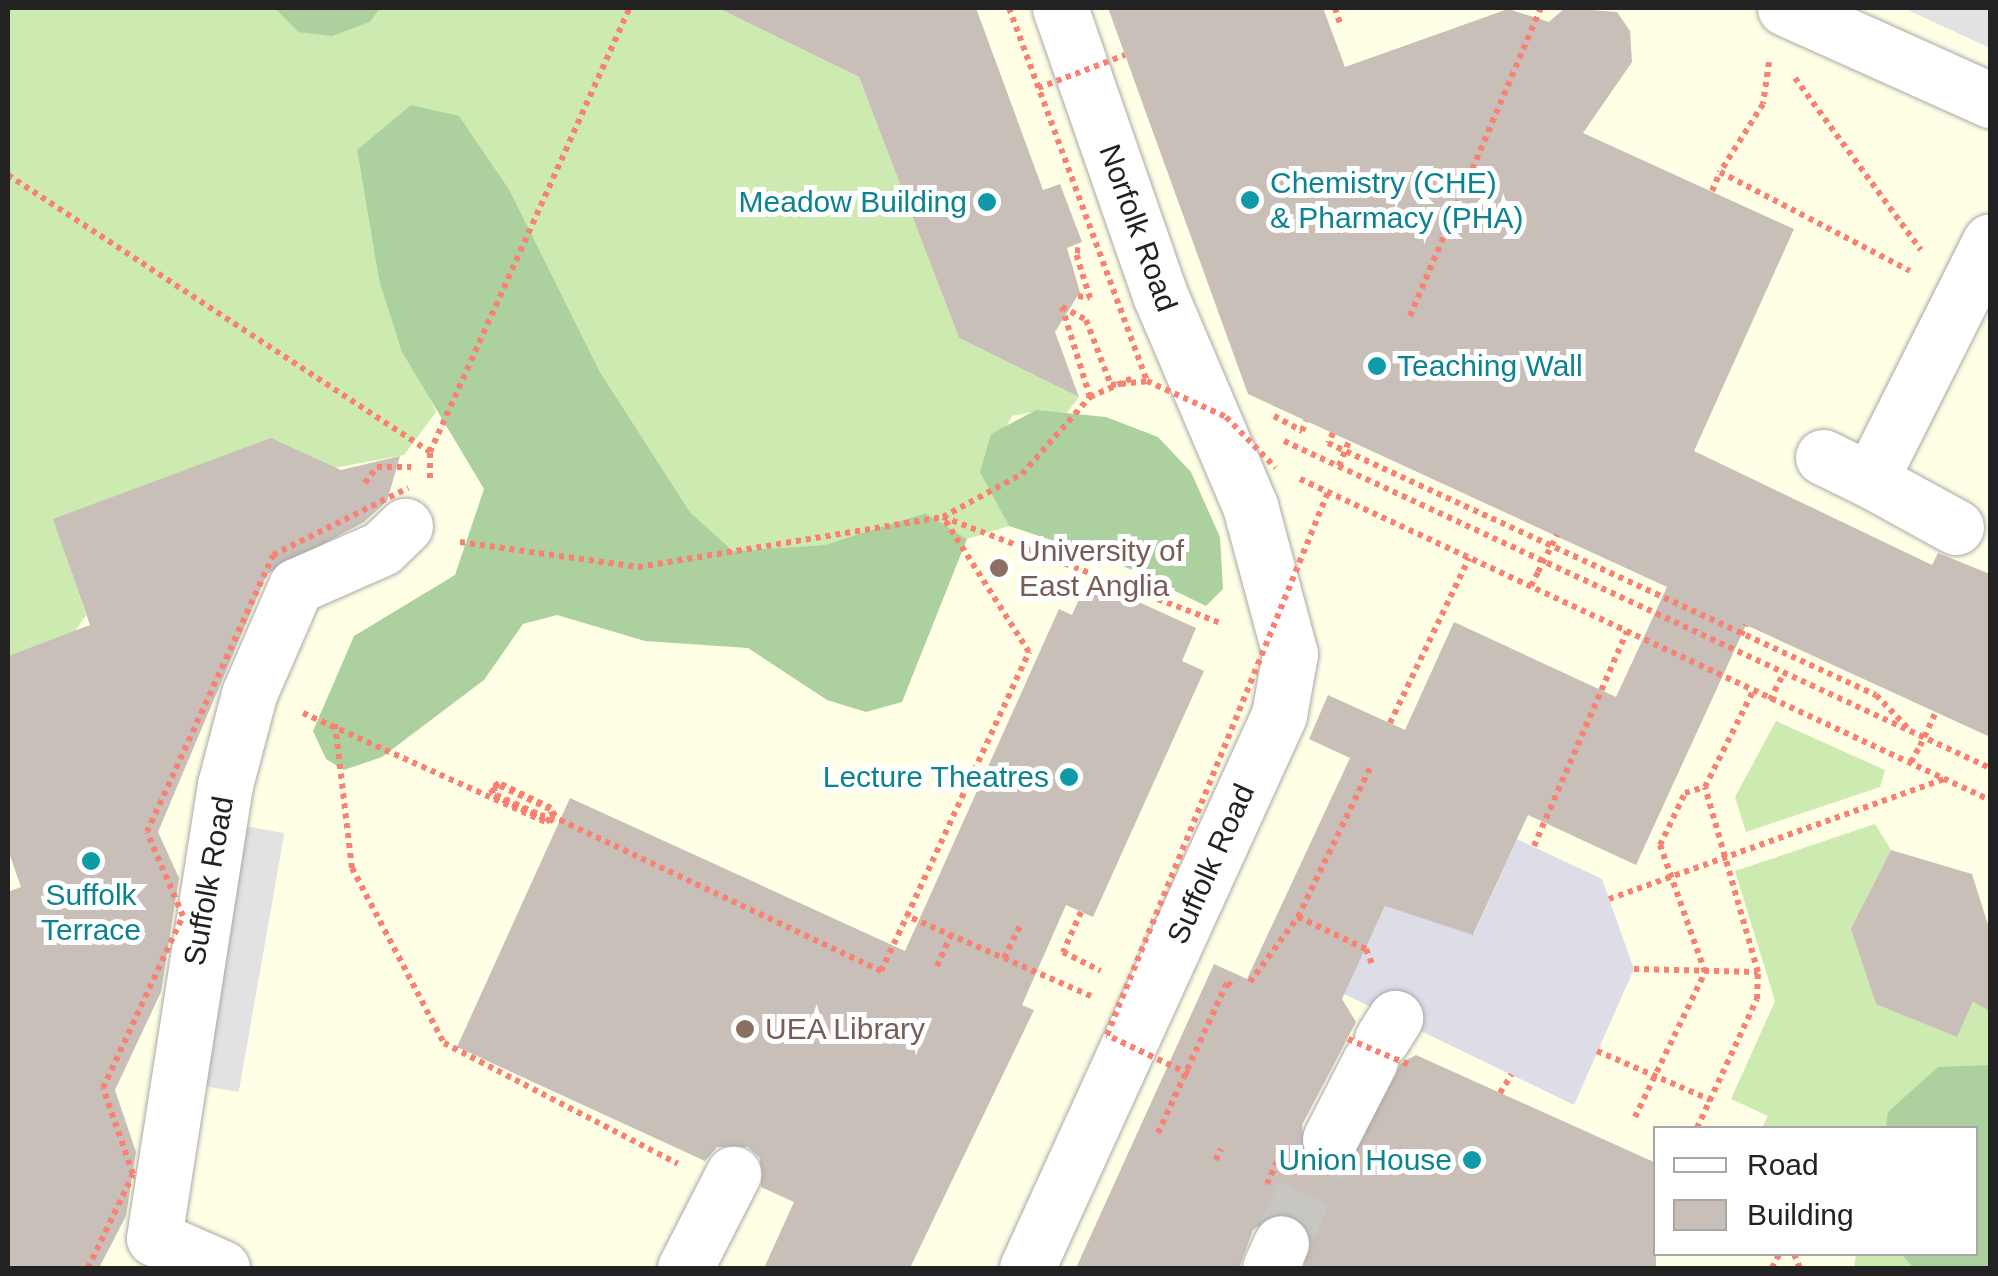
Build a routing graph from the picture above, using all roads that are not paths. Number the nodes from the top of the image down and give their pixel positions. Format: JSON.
{"nodes":[{"id":1,"x":1060,"y":8,"type":"edge"},
{"id":2,"x":1785,"y":8,"type":"edge"},
{"id":3,"x":1990,"y":100,"type":"edge"},
{"id":4,"x":1990,"y":241,"type":"edge"},
{"id":5,"x":1222,"y":446,"type":"joint"},
{"id":6,"x":417,"y":518,"type":"road end"},
{"id":7,"x":1956,"y":527,"type":"dead end"},
{"id":8,"x":1381,"y":1044,"type":"dead end"},
{"id":9,"x":1330,"y":1139,"type":"tunnel mouth"},
{"id":10,"x":728,"y":1180,"type":"road end"},
{"id":11,"x":222,"y":1268,"type":"edge"},
{"id":12,"x":685,"y":1268,"type":"edge"},
{"id":13,"x":1027,"y":1268,"type":"edge"}],
"edges":[{"from":1,"to":5,"type":"street","name":"Norfolk Road"},
{"from":2,"to":3,"type":"street"},
{"from":4,"to":7,"type":"street"},
{"from":5,"to":13,"type":"street","name":"Suffolk Road"},
{"from":6,"to":11,"type":"street","name":"Suffolk Road"},
{"from":8,"to":9,"type":"street"},
{"from":10,"to":12,"type":"street"}]}
